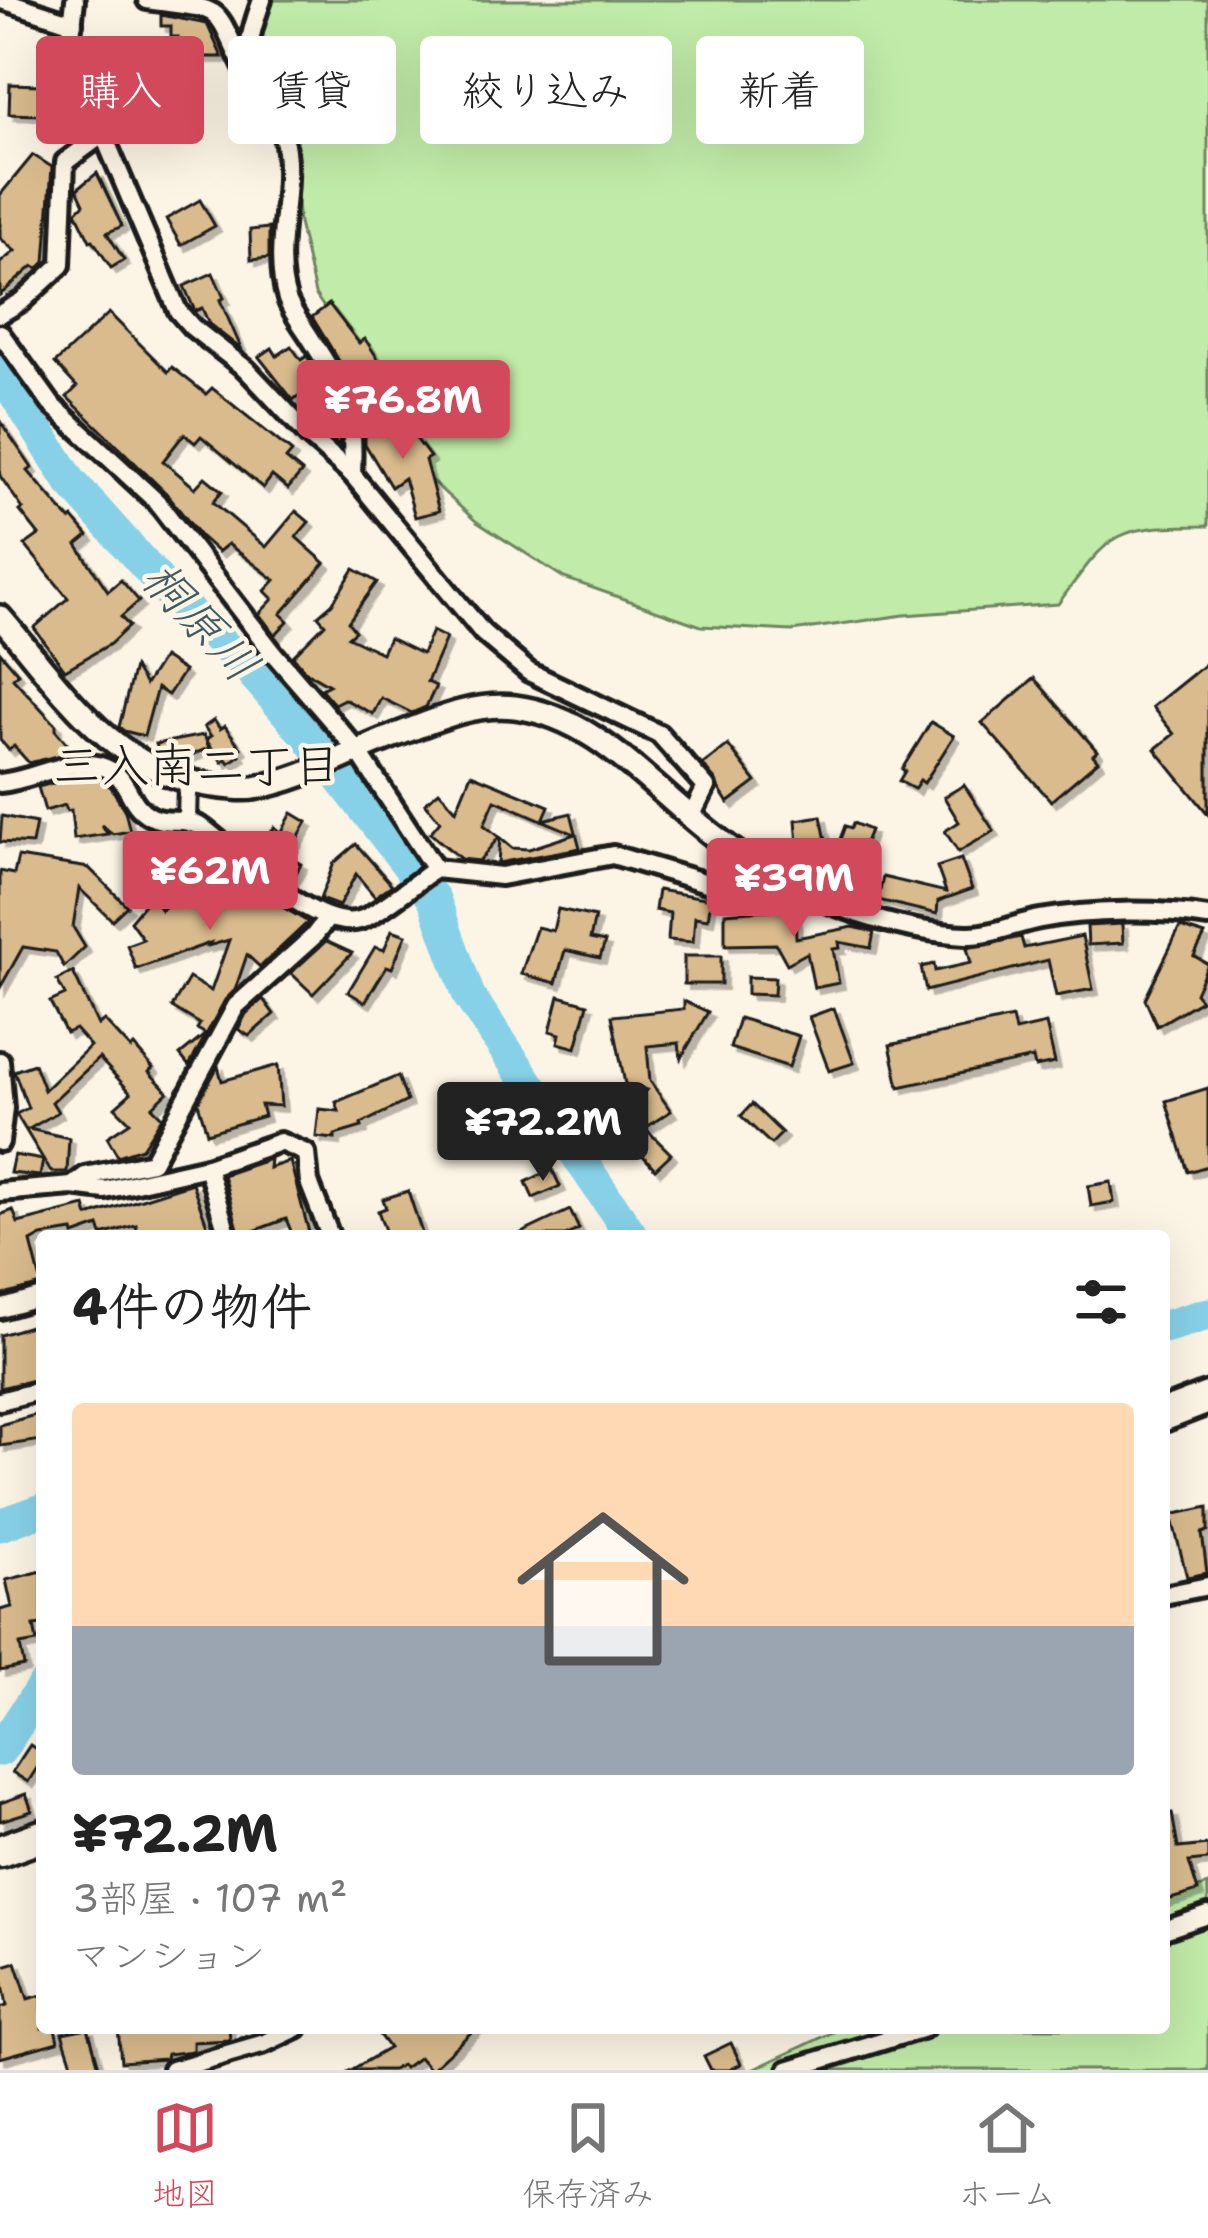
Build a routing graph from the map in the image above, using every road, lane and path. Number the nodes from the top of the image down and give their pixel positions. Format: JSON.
{"nodes":[{"id":1,"x":2,"y":0,"type":"edge"},
{"id":2,"x":85,"y":0,"type":"edge"},
{"id":3,"x":148,"y":0,"type":"edge"},
{"id":4,"x":262,"y":0,"type":"edge"},
{"id":5,"x":75,"y":1,"type":"edge"},
{"id":6,"x":73,"y":23,"type":"junction"},
{"id":7,"x":71,"y":36,"type":"edge"},
{"id":8,"x":230,"y":36,"type":"edge"},
{"id":9,"x":249,"y":36,"type":"edge"},
{"id":10,"x":89,"y":144,"type":"edge"},
{"id":11,"x":107,"y":144,"type":"edge"},
{"id":12,"x":285,"y":144,"type":"edge"},
{"id":13,"x":0,"y":314,"type":"edge"},
{"id":14,"x":0,"y":334,"type":"edge"},
{"id":15,"x":352,"y":474,"type":"junction"},
{"id":16,"x":0,"y":617,"type":"edge"},
{"id":17,"x":353,"y":753,"type":"junction"},
{"id":18,"x":188,"y":782,"type":"junction"},
{"id":19,"x":0,"y":783,"type":"edge"},
{"id":20,"x":691,"y":818,"type":"junction"},
{"id":21,"x":187,"y":819,"type":"junction"},
{"id":22,"x":433,"y":870,"type":"junction"},
{"id":23,"x":763,"y":873,"type":"junction"},
{"id":24,"x":1208,"y":917,"type":"edge"},
{"id":25,"x":327,"y":919,"type":"junction"},
{"id":26,"x":0,"y":1061,"type":"edge"},
{"id":27,"x":2,"y":1107,"type":"edge"},
{"id":28,"x":0,"y":1142,"type":"edge"},
{"id":29,"x":207,"y":1167,"type":"junction"},
{"id":30,"x":72,"y":1186,"type":"junction"},
{"id":31,"x":0,"y":1192,"type":"edge"},
{"id":32,"x":226,"y":1230,"type":"edge"},
{"id":33,"x":328,"y":1230,"type":"edge"},
{"id":34,"x":36,"y":1299,"type":"edge"},
{"id":35,"x":0,"y":1310,"type":"edge"},
{"id":36,"x":36,"y":1392,"type":"edge"},
{"id":37,"x":1208,"y":1398,"type":"edge"},
{"id":38,"x":0,"y":1402,"type":"edge"},
{"id":39,"x":1170,"y":1413,"type":"edge"},
{"id":40,"x":1208,"y":1586,"type":"edge"},
{"id":41,"x":1170,"y":1594,"type":"edge"},
{"id":42,"x":36,"y":1838,"type":"edge"},
{"id":43,"x":0,"y":1852,"type":"edge"},
{"id":44,"x":1208,"y":1915,"type":"edge"},
{"id":45,"x":1170,"y":1928,"type":"edge"},
{"id":46,"x":285,"y":2034,"type":"edge"},
{"id":47,"x":905,"y":2034,"type":"edge"},
{"id":48,"x":172,"y":2070,"type":"edge"},
{"id":49,"x":788,"y":2070,"type":"edge"}],
"edges":[{"from":1,"to":6,"type":"street"},
{"from":2,"to":5,"type":"street"},
{"from":3,"to":8,"type":"street"},
{"from":4,"to":9,"type":"street"},
{"from":5,"to":6,"type":"street"},
{"from":6,"to":7,"type":"street"},
{"from":10,"to":13,"type":"street"},
{"from":11,"to":15,"type":"street"},
{"from":12,"to":15,"type":"street"},
{"from":14,"to":17,"type":"street"},
{"from":15,"to":20,"type":"street"},
{"from":16,"to":18,"type":"street"},
{"from":17,"to":18,"type":"street"},
{"from":17,"to":20,"type":"street"},
{"from":17,"to":22,"type":"street"},
{"from":18,"to":21,"type":"street"},
{"from":19,"to":21,"type":"street"},
{"from":20,"to":23,"type":"street"},
{"from":21,"to":25,"type":"street"},
{"from":22,"to":23,"type":"street"},
{"from":22,"to":25,"type":"street"},
{"from":23,"to":24,"type":"street"},
{"from":25,"to":30,"type":"street"},
{"from":26,"to":27,"type":"street"},
{"from":27,"to":28,"type":"street"},
{"from":29,"to":30,"type":"street"},
{"from":29,"to":32,"type":"street"},
{"from":29,"to":33,"type":"street"},
{"from":30,"to":31,"type":"street"},
{"from":34,"to":35,"type":"street"},
{"from":36,"to":38,"type":"street"},
{"from":37,"to":39,"type":"highway"},
{"from":40,"to":41,"type":"street"},
{"from":42,"to":43,"type":"highway"},
{"from":44,"to":45,"type":"street"},
{"from":46,"to":48,"type":"street"},
{"from":47,"to":49,"type":"street"}]}
